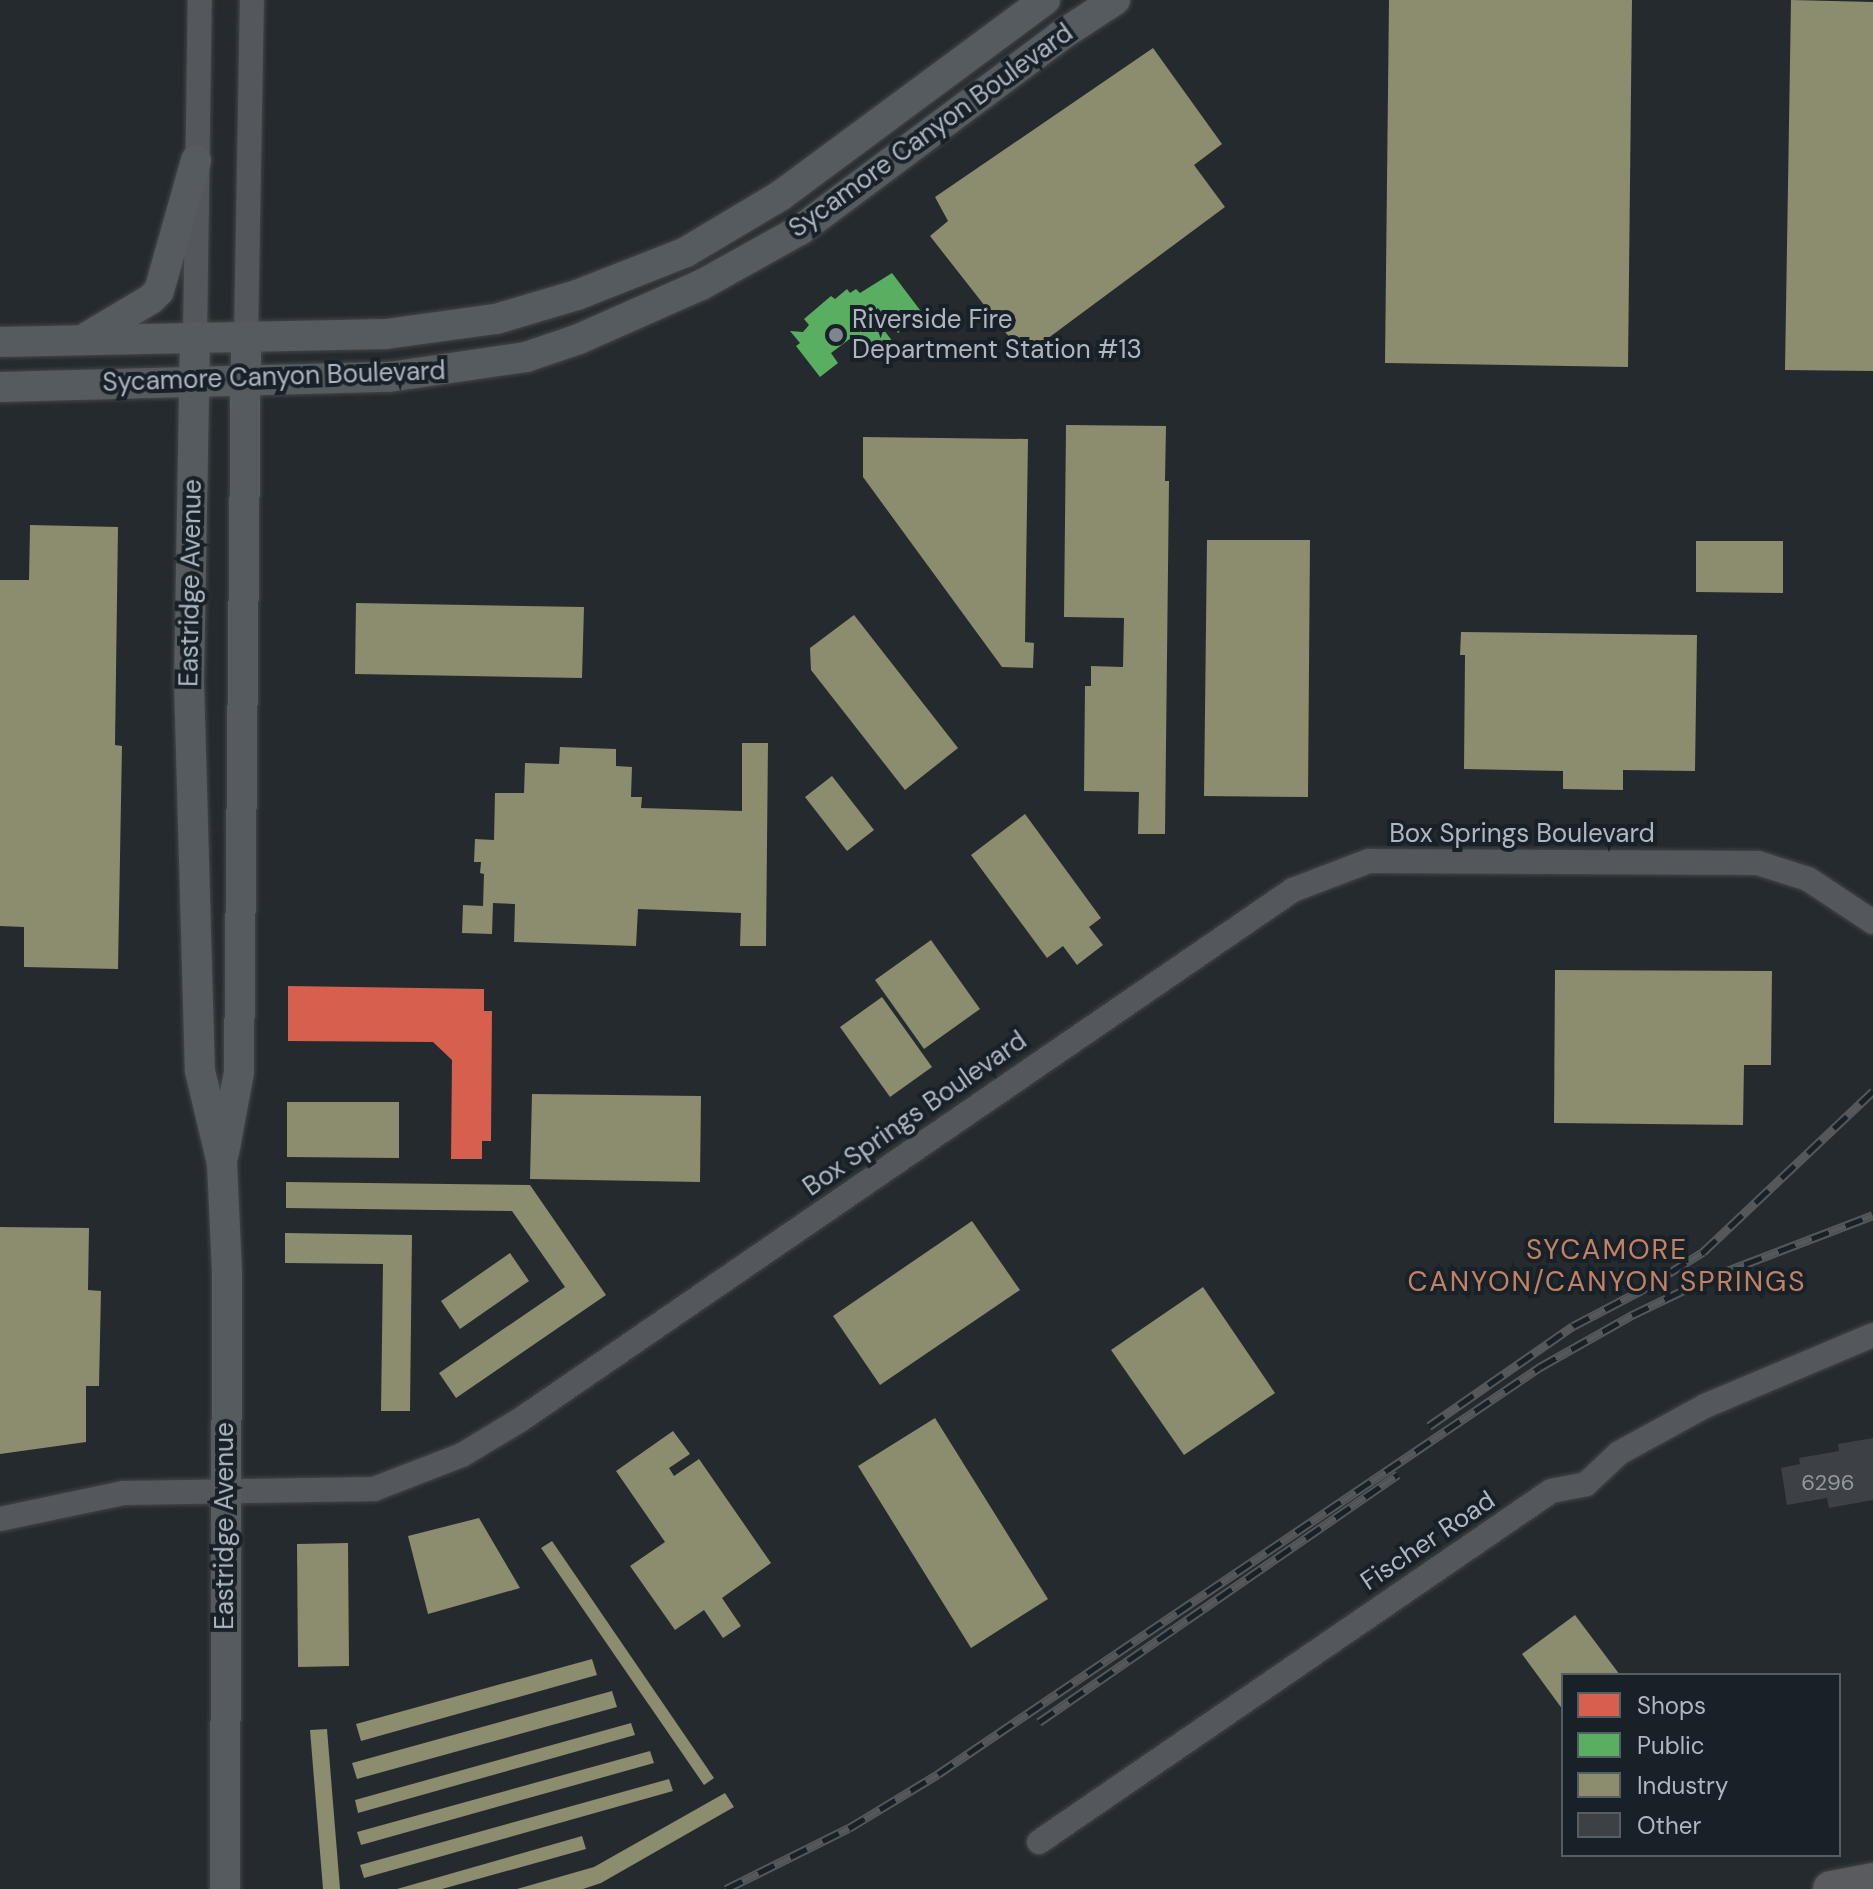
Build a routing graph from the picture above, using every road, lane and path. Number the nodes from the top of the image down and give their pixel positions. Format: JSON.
{"nodes":[{"id":1,"x":200,"y":0,"type":"edge"},
{"id":2,"x":252,"y":0,"type":"edge"},
{"id":3,"x":1045,"y":0,"type":"edge"},
{"id":4,"x":1115,"y":0,"type":"edge"},
{"id":5,"x":898,"y":109,"type":"junction"},
{"id":6,"x":196,"y":160,"type":"junction"},
{"id":7,"x":855,"y":192,"type":"junction"},
{"id":8,"x":195,"y":338,"type":"junction"},
{"id":9,"x":246,"y":338,"type":"junction"},
{"id":10,"x":83,"y":339,"type":"junction"},
{"id":11,"x":0,"y":342,"type":"edge"},
{"id":12,"x":246,"y":381,"type":"junction"},
{"id":13,"x":193,"y":382,"type":"junction"},
{"id":14,"x":0,"y":387,"type":"edge"},
{"id":15,"x":1873,"y":922,"type":"edge"},
{"id":16,"x":222,"y":1163,"type":"junction"},
{"id":17,"x":1873,"y":1335,"type":"edge"},
{"id":18,"x":224,"y":1491,"type":"junction"},
{"id":19,"x":0,"y":1519,"type":"edge"},
{"id":20,"x":1039,"y":1842,"type":"dead end"},
{"id":21,"x":1873,"y":1881,"type":"edge"},
{"id":22,"x":225,"y":1889,"type":"edge"},
{"id":23,"x":1831,"y":1889,"type":"edge"}],
"edges":[{"from":1,"to":6,"type":"street","name":"Eastridge Avenue"},
{"from":2,"to":9,"type":"street","name":"Eastridge Avenue"},
{"from":3,"to":5,"type":"main road","name":"Sycamore Canyon Boulevard"},
{"from":4,"to":7,"type":"main road","name":"Sycamore Canyon Boulevard"},
{"from":5,"to":7,"type":"main road"},
{"from":5,"to":9,"type":"main road","name":"Sycamore Canyon Boulevard"},
{"from":6,"to":8,"type":"street","name":"Eastridge Avenue"},
{"from":6,"to":10,"type":"main road"},
{"from":7,"to":12,"type":"main road","name":"Sycamore Canyon Boulevard"},
{"from":8,"to":9,"type":"main road","name":"Sycamore Canyon Boulevard"},
{"from":8,"to":10,"type":"main road","name":"Sycamore Canyon Boulevard"},
{"from":8,"to":13,"type":"main road","name":"Eastridge Avenue"},
{"from":9,"to":12,"type":"main road","name":"Eastridge Avenue"},
{"from":10,"to":11,"type":"main road","name":"Sycamore Canyon Boulevard"},
{"from":12,"to":13,"type":"main road","name":"Sycamore Canyon Boulevard"},
{"from":12,"to":16,"type":"main road","name":"Eastridge Avenue"},
{"from":13,"to":14,"type":"main road","name":"Sycamore Canyon Boulevard"},
{"from":13,"to":16,"type":"main road","name":"Eastridge Avenue"},
{"from":15,"to":18,"type":"street","name":"Box Springs Boulevard"},
{"from":16,"to":18,"type":"main road","name":"Eastridge Avenue"},
{"from":17,"to":20,"type":"street","name":"Fischer Road"},
{"from":18,"to":19,"type":"street","name":"Box Springs Boulevard"},
{"from":18,"to":22,"type":"main road","name":"Eastridge Avenue"},
{"from":21,"to":23,"type":"highway"}]}
